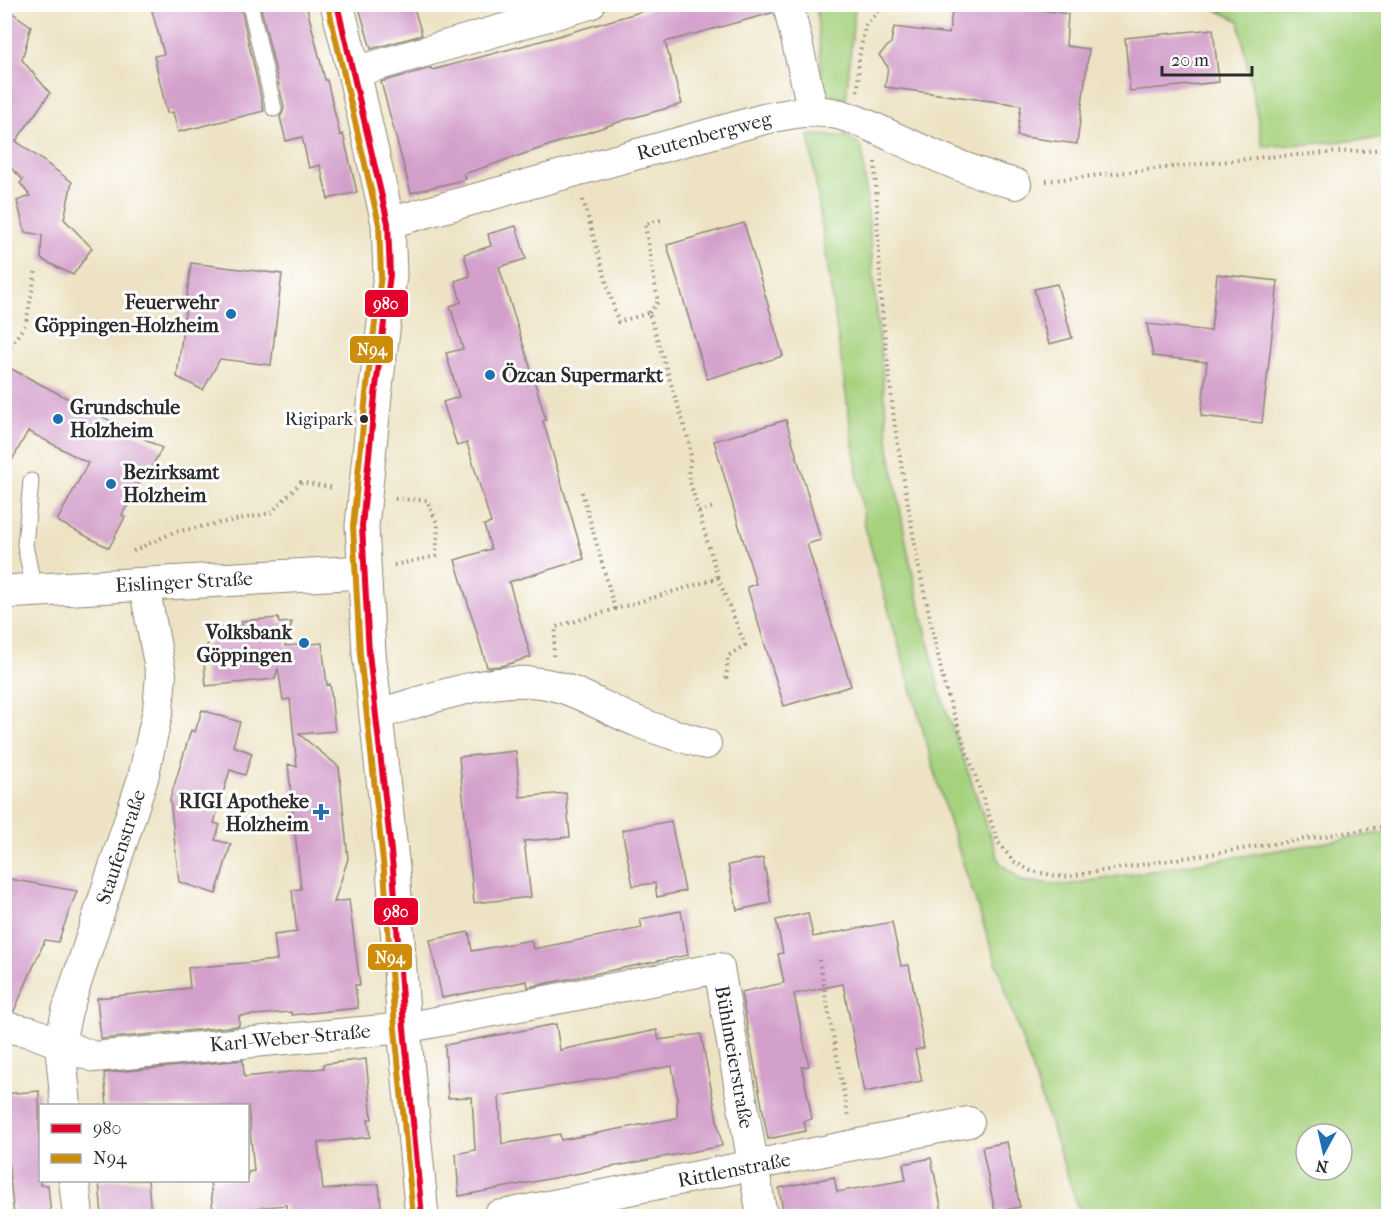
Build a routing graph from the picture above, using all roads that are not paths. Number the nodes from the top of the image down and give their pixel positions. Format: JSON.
{"nodes":[{"id":1,"x":250,"y":4,"type":"edge"},
{"id":2,"x":337,"y":4,"type":"edge"},
{"id":3,"x":590,"y":4,"type":"edge"},
{"id":4,"x":788,"y":4,"type":"edge"},
{"id":5,"x":354,"y":72,"type":"junction"},
{"id":6,"x":274,"y":109,"type":"dead end"},
{"id":7,"x":813,"y":111,"type":"junction"},
{"id":8,"x":1016,"y":184,"type":"road end"},
{"id":9,"x":388,"y":224,"type":"junction"},
{"id":10,"x":31,"y":481,"type":"dead end"},
{"id":11,"x":364,"y":572,"type":"junction"},
{"id":12,"x":144,"y":585,"type":"junction"},
{"id":13,"x":19,"y":591,"type":"edge"},
{"id":14,"x":375,"y":714,"type":"junction"},
{"id":15,"x":706,"y":744,"type":"dead end"},
{"id":16,"x":719,"y":968,"type":"joint"},
{"id":17,"x":4,"y":1027,"type":"edge"},
{"id":18,"x":404,"y":1028,"type":"junction"},
{"id":19,"x":60,"y":1043,"type":"junction"},
{"id":20,"x":66,"y":1104,"type":"edge"},
{"id":21,"x":969,"y":1122,"type":"dead end"},
{"id":22,"x":753,"y":1166,"type":"junction"},
{"id":23,"x":74,"y":1182,"type":"edge"},
{"id":24,"x":78,"y":1216,"type":"edge"},
{"id":25,"x":422,"y":1216,"type":"edge"},
{"id":26,"x":498,"y":1216,"type":"edge"},
{"id":27,"x":762,"y":1216,"type":"edge"}],
"edges":[{"from":1,"to":6,"type":"lane"},
{"from":2,"to":5,"type":"street"},
{"from":3,"to":5,"type":"street"},
{"from":4,"to":7,"type":"street"},
{"from":5,"to":9,"type":"street"},
{"from":7,"to":8,"type":"street","name":"Reutenbergweg"},
{"from":7,"to":9,"type":"street","name":"Reutenbergweg"},
{"from":9,"to":11,"type":"street"},
{"from":10,"to":13,"type":"lane"},
{"from":11,"to":12,"type":"street","name":"Eislinger Straße"},
{"from":11,"to":14,"type":"street"},
{"from":12,"to":13,"type":"street","name":"Eislinger Straße"},
{"from":12,"to":19,"type":"street","name":"Staufenstraße"},
{"from":14,"to":15,"type":"street"},
{"from":14,"to":18,"type":"street"},
{"from":16,"to":18,"type":"street","name":"Karl-Weber-Straße"},
{"from":16,"to":22,"type":"street","name":"Bühlmeierstraße"},
{"from":17,"to":19,"type":"street","name":"Karl-Weber-Straße"},
{"from":18,"to":19,"type":"street","name":"Karl-Weber-Straße"},
{"from":18,"to":25,"type":"street"},
{"from":19,"to":20,"type":"street","name":"Staufenstraße"},
{"from":21,"to":22,"type":"street","name":"Rittlenstraße"},
{"from":22,"to":26,"type":"street","name":"Rittlenstraße"},
{"from":22,"to":27,"type":"street","name":"Bühlmeierstraße"},
{"from":23,"to":24,"type":"street"}]}
